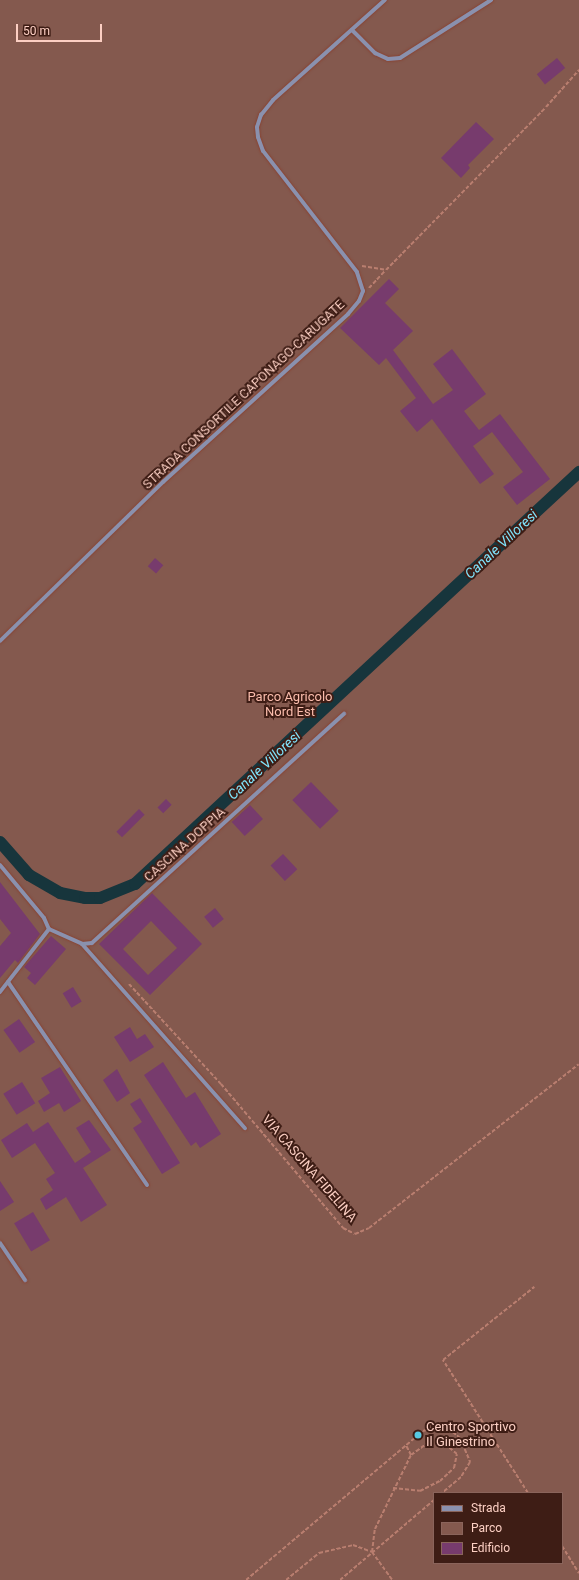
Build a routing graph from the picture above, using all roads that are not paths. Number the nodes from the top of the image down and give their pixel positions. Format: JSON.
{"nodes":[{"id":1,"x":385,"y":0,"type":"edge"},
{"id":2,"x":491,"y":0,"type":"edge"},
{"id":3,"x":352,"y":30,"type":"junction"},
{"id":4,"x":0,"y":641,"type":"edge"},
{"id":5,"x":344,"y":714,"type":"dead end"},
{"id":6,"x":0,"y":866,"type":"edge"},
{"id":7,"x":49,"y":929,"type":"junction"},
{"id":8,"x":82,"y":944,"type":"junction"},
{"id":9,"x":8,"y":982,"type":"junction"},
{"id":10,"x":0,"y":992,"type":"edge"},
{"id":11,"x":245,"y":1128,"type":"dead end"},
{"id":12,"x":147,"y":1185,"type":"dead end"},
{"id":13,"x":0,"y":1243,"type":"edge"},
{"id":14,"x":25,"y":1280,"type":"dead end"}],
"edges":[{"from":1,"to":3,"type":"street","name":"STRADA CONSORTILE CAPONAGO-CARUGATE"},
{"from":2,"to":3,"type":"street"},
{"from":3,"to":4,"type":"street","name":"STRADA CONSORTILE CAPONAGO-CARUGATE"},
{"from":5,"to":8,"type":"street","name":"CASCINA DOPPIA"},
{"from":6,"to":7,"type":"street"},
{"from":7,"to":8,"type":"street"},
{"from":7,"to":9,"type":"street"},
{"from":8,"to":11,"type":"street"},
{"from":9,"to":10,"type":"street"},
{"from":9,"to":12,"type":"street"},
{"from":13,"to":14,"type":"street"}]}
